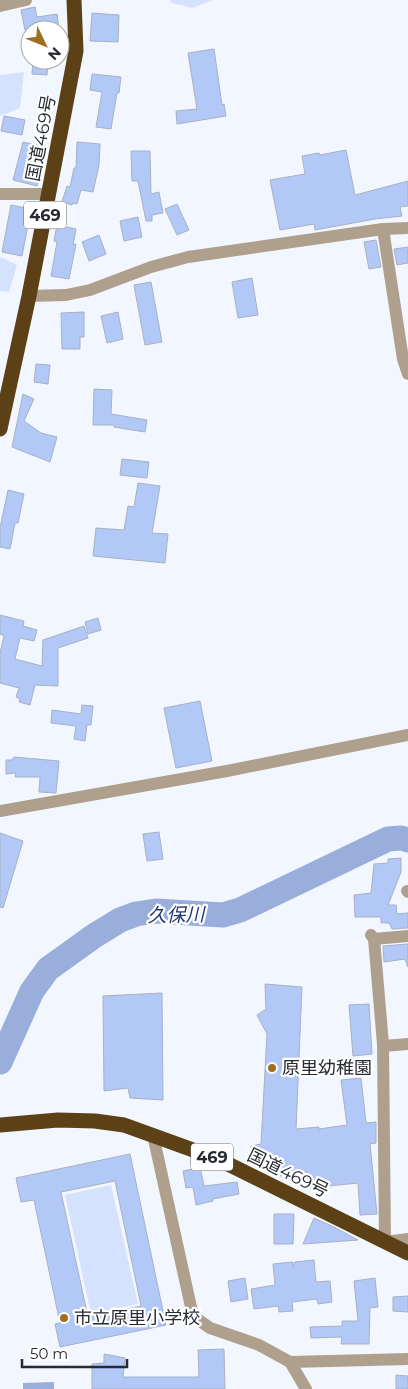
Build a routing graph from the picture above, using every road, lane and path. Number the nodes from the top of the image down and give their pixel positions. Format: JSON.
{"nodes":[{"id":1,"x":26,"y":0,"type":"edge"},
{"id":2,"x":74,"y":0,"type":"edge"},
{"id":3,"x":0,"y":6,"type":"edge"},
{"id":4,"x":0,"y":194,"type":"edge"},
{"id":5,"x":49,"y":194,"type":"junction"},
{"id":6,"x":408,"y":228,"type":"edge"},
{"id":7,"x":383,"y":229,"type":"junction"},
{"id":8,"x":29,"y":296,"type":"junction"},
{"id":9,"x":408,"y":374,"type":"edge"},
{"id":10,"x":0,"y":429,"type":"edge"},
{"id":11,"x":408,"y":735,"type":"edge"},
{"id":12,"x":0,"y":811,"type":"edge"},
{"id":13,"x":408,"y":936,"type":"edge"},
{"id":14,"x":408,"y":1044,"type":"edge"},
{"id":15,"x":383,"y":1046,"type":"junction"},
{"id":16,"x":0,"y":1124,"type":"edge"},
{"id":17,"x":153,"y":1135,"type":"junction"},
{"id":18,"x":408,"y":1239,"type":"edge"},
{"id":19,"x":386,"y":1242,"type":"junction"},
{"id":20,"x":408,"y":1253,"type":"edge"},
{"id":21,"x":408,"y":1359,"type":"edge"},
{"id":22,"x":290,"y":1362,"type":"junction"},
{"id":23,"x":306,"y":1389,"type":"edge"}],
"edges":[{"from":1,"to":3,"type":"street"},
{"from":2,"to":5,"type":"highway","name":"国道469号","number":"469"},
{"from":4,"to":5,"type":"street"},
{"from":5,"to":8,"type":"highway","name":"国道469号","number":"469"},
{"from":6,"to":7,"type":"street"},
{"from":7,"to":8,"type":"street"},
{"from":7,"to":9,"type":"street"},
{"from":8,"to":10,"type":"highway","name":"国道469号","number":"469"},
{"from":11,"to":12,"type":"street"},
{"from":13,"to":15,"type":"street"},
{"from":14,"to":15,"type":"street"},
{"from":15,"to":19,"type":"street"},
{"from":16,"to":17,"type":"highway","name":"国道469号","number":"469"},
{"from":17,"to":19,"type":"highway","name":"国道469号","number":"469"},
{"from":17,"to":22,"type":"street"},
{"from":18,"to":19,"type":"street"},
{"from":19,"to":20,"type":"highway","name":"国道469号","number":"469"},
{"from":21,"to":22,"type":"street"},
{"from":22,"to":23,"type":"street"}]}
